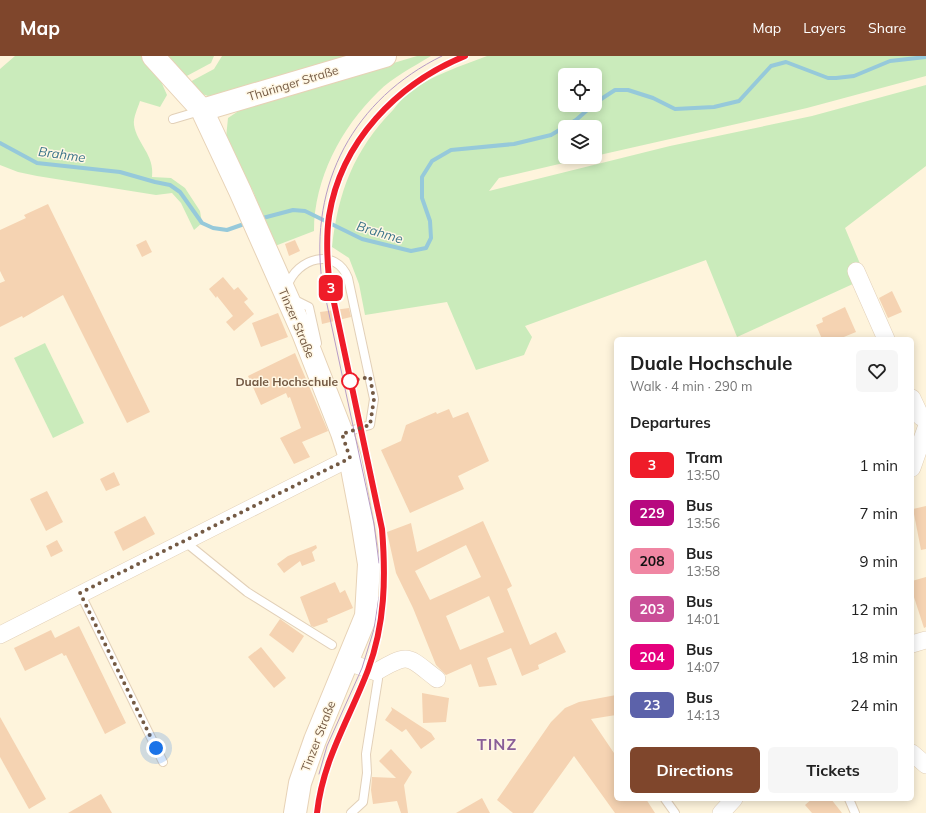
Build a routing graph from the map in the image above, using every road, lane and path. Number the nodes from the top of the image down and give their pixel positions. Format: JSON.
{"nodes":[{"id":1,"x":153,"y":56,"type":"edge"},
{"id":2,"x":385,"y":56,"type":"edge"},
{"id":3,"x":202,"y":110,"type":"junction"},
{"id":4,"x":174,"y":119,"type":"dead end"},
{"id":5,"x":856,"y":271,"type":"dead end"},
{"id":6,"x":285,"y":294,"type":"junction"},
{"id":7,"x":885,"y":337,"type":"edge"},
{"id":8,"x":914,"y":402,"type":"edge"},
{"id":9,"x":926,"y":420,"type":"edge"},
{"id":10,"x":926,"y":428,"type":"edge"},
{"id":11,"x":342,"y":434,"type":"junction"},
{"id":12,"x":350,"y":458,"type":"junction"},
{"id":13,"x":914,"y":462,"type":"edge"},
{"id":14,"x":184,"y":541,"type":"junction"},
{"id":15,"x":80,"y":593,"type":"junction"},
{"id":16,"x":0,"y":635,"type":"edge"},
{"id":17,"x":926,"y":640,"type":"edge"},
{"id":18,"x":914,"y":643,"type":"edge"},
{"id":19,"x":332,"y":645,"type":"dead end"},
{"id":20,"x":348,"y":662,"type":"junction"},
{"id":21,"x":376,"y":672,"type":"junction"},
{"id":22,"x":437,"y":679,"type":"dead end"},
{"id":23,"x":914,"y":755,"type":"edge"},
{"id":24,"x":163,"y":762,"type":"dead end"},
{"id":25,"x":926,"y":765,"type":"edge"},
{"id":26,"x":667,"y":801,"type":"edge"},
{"id":27,"x":732,"y":801,"type":"edge"},
{"id":28,"x":850,"y":801,"type":"edge"},
{"id":29,"x":295,"y":813,"type":"edge"},
{"id":30,"x":351,"y":813,"type":"edge"},
{"id":31,"x":676,"y":813,"type":"edge"},
{"id":32,"x":721,"y":813,"type":"edge"},
{"id":33,"x":855,"y":813,"type":"edge"}],
"edges":[{"from":1,"to":3,"type":"street","name":"Tinzer Straße"},
{"from":2,"to":3,"type":"street","name":"Thüringer Straße"},
{"from":3,"to":4,"type":"lane"},
{"from":3,"to":6,"type":"street","name":"Tinzer Straße"},
{"from":5,"to":7,"type":"street"},
{"from":6,"to":11,"type":"street","name":"Tinzer Straße"},
{"from":6,"to":11,"type":"lane"},
{"from":8,"to":9,"type":"street"},
{"from":10,"to":13,"type":"street"},
{"from":11,"to":12,"type":"street","name":"Tinzer Straße"},
{"from":12,"to":14,"type":"street"},
{"from":12,"to":20,"type":"street","name":"Tinzer Straße"},
{"from":14,"to":15,"type":"street"},
{"from":14,"to":19,"type":"lane"},
{"from":15,"to":16,"type":"street"},
{"from":15,"to":24,"type":"lane"},
{"from":17,"to":18,"type":"street"},
{"from":20,"to":21,"type":"street"},
{"from":20,"to":29,"type":"street","name":"Tinzer Straße"},
{"from":21,"to":22,"type":"street"},
{"from":21,"to":30,"type":"lane"},
{"from":23,"to":25,"type":"street"},
{"from":26,"to":31,"type":"lane"},
{"from":27,"to":32,"type":"street"},
{"from":28,"to":33,"type":"lane"}]}
